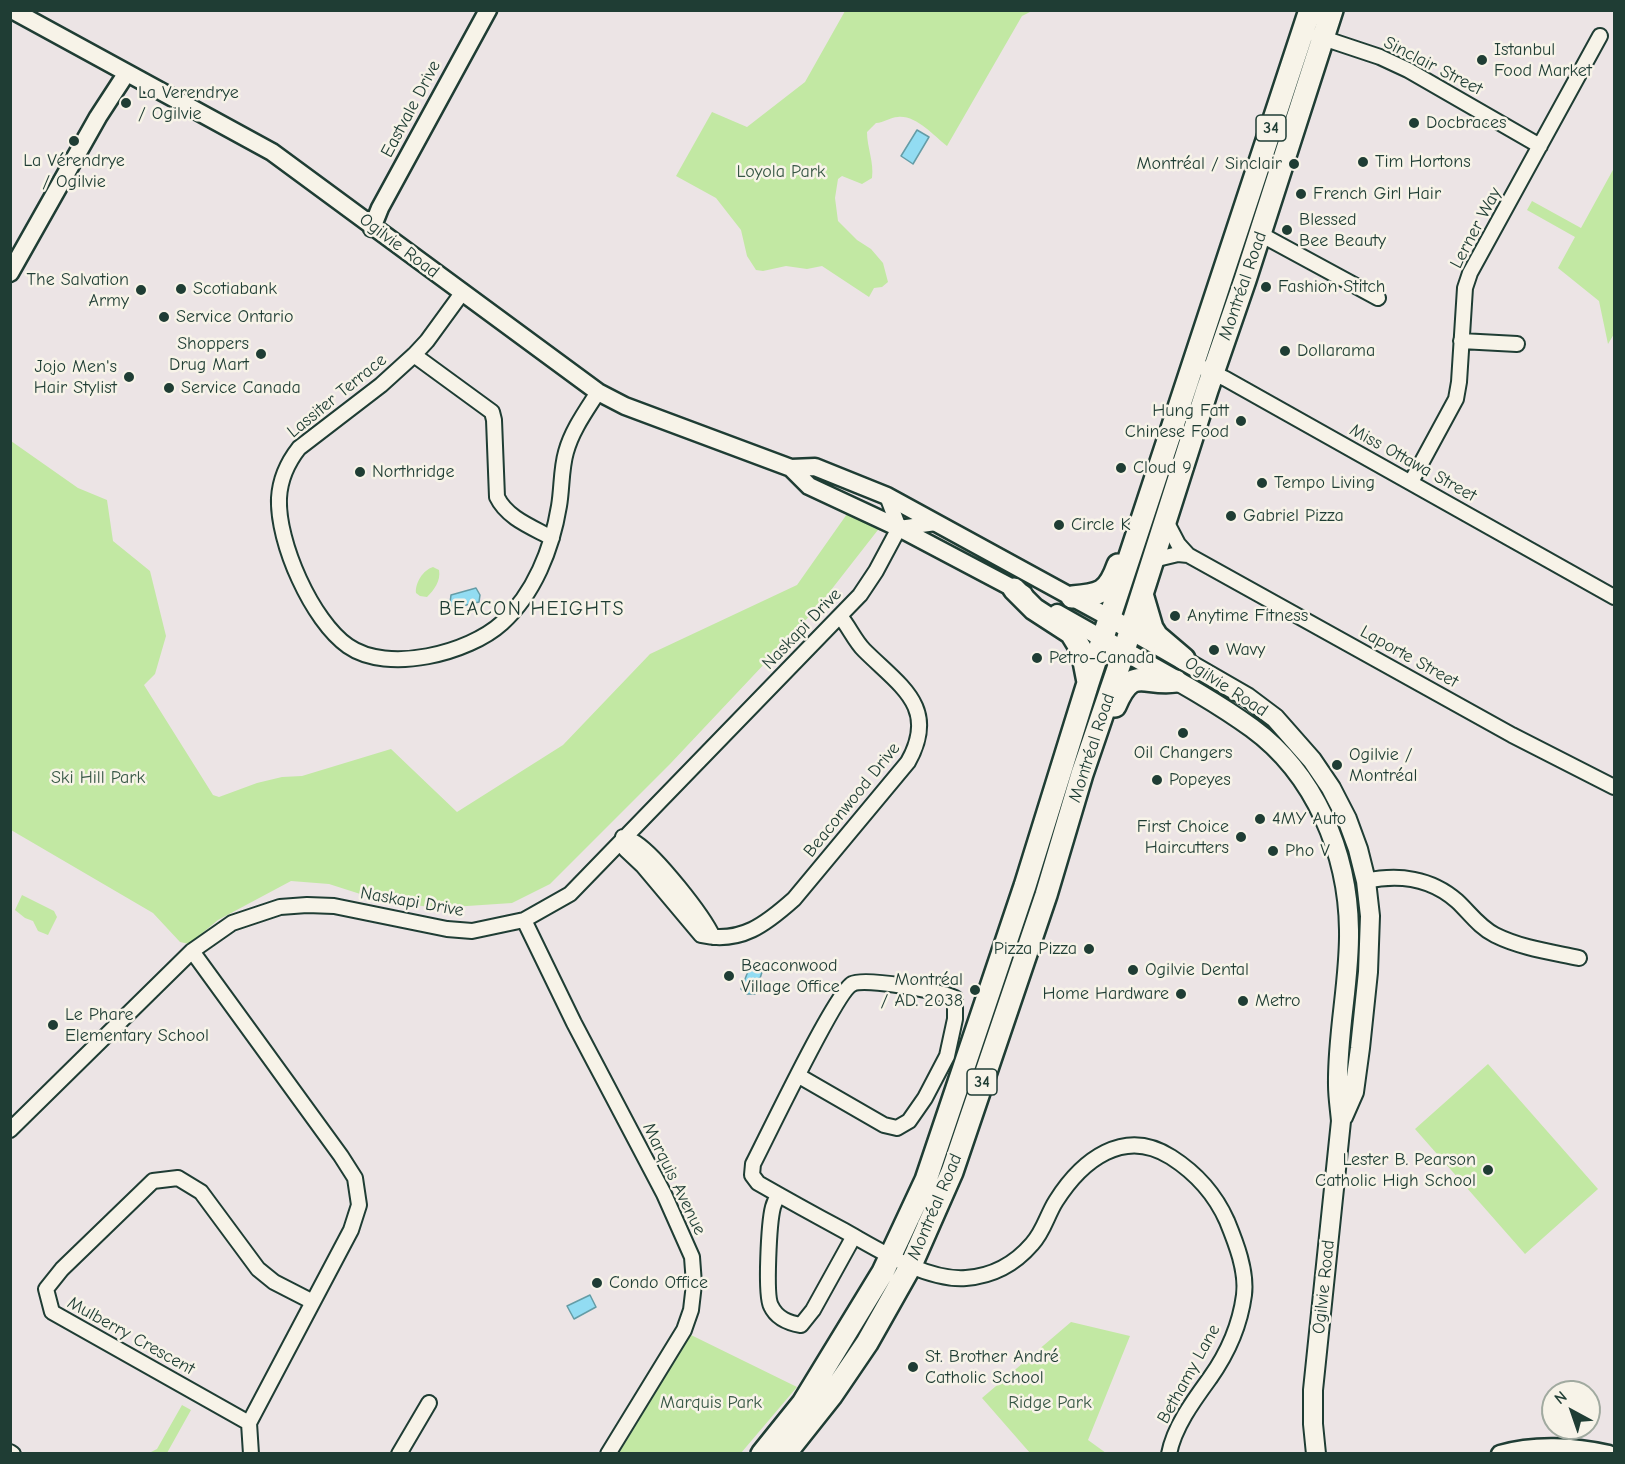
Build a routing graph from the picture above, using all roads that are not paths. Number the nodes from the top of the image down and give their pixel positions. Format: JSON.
{"nodes":[{"id":1,"x":12,"y":10,"type":"edge"},
{"id":2,"x":488,"y":10,"type":"edge"},
{"id":3,"x":1310,"y":10,"type":"edge"},
{"id":4,"x":1332,"y":10,"type":"edge"},
{"id":5,"x":1303,"y":32,"type":"junction"},
{"id":6,"x":1600,"y":36,"type":"dead end"},
{"id":7,"x":1323,"y":38,"type":"junction"},
{"id":8,"x":126,"y":74,"type":"junction"},
{"id":9,"x":1540,"y":146,"type":"junction"},
{"id":10,"x":372,"y":228,"type":"junction"},
{"id":11,"x":1260,"y":234,"type":"junction"},
{"id":12,"x":10,"y":273,"type":"edge"},
{"id":13,"x":462,"y":293,"type":"junction"},
{"id":14,"x":1378,"y":298,"type":"dead end"},
{"id":15,"x":1461,"y":341,"type":"junction"},
{"id":16,"x":1517,"y":344,"type":"dead end"},
{"id":17,"x":414,"y":355,"type":"junction"},
{"id":18,"x":1194,"y":363,"type":"junction"},
{"id":19,"x":1213,"y":372,"type":"junction"},
{"id":20,"x":598,"y":392,"type":"junction"},
{"id":21,"x":791,"y":468,"type":"junction"},
{"id":22,"x":1411,"y":482,"type":"junction"},
{"id":23,"x":887,"y":496,"type":"junction"},
{"id":24,"x":1145,"y":512,"type":"junction"},
{"id":25,"x":1166,"y":521,"type":"junction"},
{"id":26,"x":936,"y":523,"type":"junction"},
{"id":27,"x":899,"y":528,"type":"junction"},
{"id":28,"x":552,"y":538,"type":"junction"},
{"id":29,"x":1188,"y":555,"type":"junction"},
{"id":30,"x":1153,"y":560,"type":"junction"},
{"id":31,"x":1014,"y":589,"type":"junction"},
{"id":32,"x":1142,"y":594,"type":"junction"},
{"id":33,"x":1072,"y":597,"type":"junction"},
{"id":34,"x":1614,"y":597,"type":"edge"},
{"id":35,"x":840,"y":616,"type":"junction"},
{"id":36,"x":1110,"y":618,"type":"junction"},
{"id":37,"x":1130,"y":629,"type":"junction"},
{"id":38,"x":1103,"y":639,"type":"junction"},
{"id":39,"x":1124,"y":651,"type":"junction"},
{"id":40,"x":1184,"y":659,"type":"junction"},
{"id":41,"x":1176,"y":681,"type":"junction"},
{"id":42,"x":1088,"y":682,"type":"junction"},
{"id":43,"x":1082,"y":774,"type":"junction"},
{"id":44,"x":1614,"y":788,"type":"edge"},
{"id":45,"x":623,"y":837,"type":"junction"},
{"id":46,"x":1366,"y":881,"type":"junction"},
{"id":47,"x":1025,"y":886,"type":"junction"},
{"id":48,"x":1046,"y":895,"type":"junction"},
{"id":49,"x":524,"y":920,"type":"junction"},
{"id":50,"x":192,"y":951,"type":"junction"},
{"id":51,"x":1579,"y":958,"type":"dead end"},
{"id":52,"x":799,"y":1076,"type":"junction"},
{"id":53,"x":1341,"y":1121,"type":"junction"},
{"id":54,"x":10,"y":1130,"type":"edge"},
{"id":55,"x":779,"y":1195,"type":"junction"},
{"id":56,"x":854,"y":1236,"type":"junction"},
{"id":57,"x":891,"y":1256,"type":"junction"},
{"id":58,"x":911,"y":1265,"type":"junction"},
{"id":59,"x":313,"y":1302,"type":"junction"},
{"id":60,"x":429,"y":1403,"type":"dead end"},
{"id":61,"x":249,"y":1423,"type":"junction"},
{"id":62,"x":251,"y":1454,"type":"edge"},
{"id":63,"x":399,"y":1454,"type":"edge"},
{"id":64,"x":608,"y":1454,"type":"edge"},
{"id":65,"x":762,"y":1454,"type":"edge"},
{"id":66,"x":785,"y":1454,"type":"edge"},
{"id":67,"x":1169,"y":1454,"type":"edge"},
{"id":68,"x":1316,"y":1454,"type":"edge"},
{"id":69,"x":1500,"y":1454,"type":"edge"},
{"id":70,"x":1609,"y":1454,"type":"edge"}],
"edges":[{"from":1,"to":8,"type":"street","name":"Ogilvie Road"},
{"from":2,"to":10,"type":"street","name":"Eastvale Drive"},
{"from":3,"to":5,"type":"main road","name":"Montréal Road","number":"34"},
{"from":4,"to":7,"type":"main road","name":"Montréal Road","number":"34"},
{"from":5,"to":7,"type":"street","name":"Sinclair Street"},
{"from":5,"to":18,"type":"main road","name":"Montréal Road","number":"34"},
{"from":6,"to":9,"type":"street","name":"Lerner Way"},
{"from":7,"to":9,"type":"street","name":"Sinclair Street"},
{"from":7,"to":11,"type":"main road","name":"Montréal Road","number":"34"},
{"from":8,"to":10,"type":"street","name":"Ogilvie Road"},
{"from":8,"to":12,"type":"street"},
{"from":9,"to":15,"type":"street","name":"Lerner Way"},
{"from":10,"to":13,"type":"street","name":"Ogilvie Road"},
{"from":11,"to":14,"type":"street"},
{"from":11,"to":19,"type":"main road","name":"Montréal Road","number":"34"},
{"from":13,"to":17,"type":"street","name":"Lassiter Terrace"},
{"from":13,"to":20,"type":"street","name":"Ogilvie Road"},
{"from":15,"to":16,"type":"street"},
{"from":15,"to":22,"type":"street","name":"Lerner Way"},
{"from":17,"to":28,"type":"street"},
{"from":17,"to":28,"type":"street","name":"Lassiter Terrace"},
{"from":18,"to":19,"type":"street","name":"Miss Ottawa Street"},
{"from":18,"to":24,"type":"main road","name":"Montréal Road","number":"34"},
{"from":19,"to":22,"type":"street","name":"Miss Ottawa Street"},
{"from":19,"to":25,"type":"main road","name":"Montréal Road","number":"34"},
{"from":20,"to":21,"type":"street","name":"Ogilvie Road"},
{"from":20,"to":28,"type":"street","name":"Lassiter Terrace"},
{"from":21,"to":23,"type":"street","name":"Ogilvie Road"},
{"from":21,"to":27,"type":"street","name":"Ogilvie Road"},
{"from":22,"to":34,"type":"street","name":"Miss Ottawa Street"},
{"from":23,"to":26,"type":"street","name":"Ogilvie Road"},
{"from":23,"to":27,"type":"street"},
{"from":24,"to":33,"type":"main road"},
{"from":24,"to":36,"type":"main road","name":"Montréal Road","number":"34"},
{"from":25,"to":29,"type":"street","name":"Laporte Street"},
{"from":25,"to":30,"type":"main road","name":"Montréal Road","number":"34"},
{"from":26,"to":27,"type":"street"},
{"from":26,"to":33,"type":"street","name":"Ogilvie Road"},
{"from":27,"to":31,"type":"street","name":"Ogilvie Road"},
{"from":27,"to":35,"type":"street","name":"Naskapi Drive"},
{"from":29,"to":30,"type":"street"},
{"from":29,"to":44,"type":"street","name":"Laporte Street"},
{"from":30,"to":32,"type":"main road","name":"Montréal Road","number":"34"},
{"from":31,"to":38,"type":"street","name":"Ogilvie Road"},
{"from":31,"to":42,"type":"main road"},
{"from":32,"to":37,"type":"main road","name":"Montréal Road","number":"34"},
{"from":32,"to":40,"type":"main road"},
{"from":33,"to":36,"type":"street","name":"Ogilvie Road"},
{"from":35,"to":45,"type":"street","name":"Naskapi Drive"},
{"from":35,"to":45,"type":"street","name":"Beaconwood Drive"},
{"from":36,"to":37,"type":"main road","name":"Ogilvie Road"},
{"from":36,"to":38,"type":"main road","name":"Montréal Road","number":"34"},
{"from":37,"to":39,"type":"main road","name":"Montréal Road","number":"34"},
{"from":37,"to":40,"type":"main road","name":"Ogilvie Road"},
{"from":38,"to":39,"type":"main road","name":"Ogilvie Road"},
{"from":38,"to":42,"type":"main road","name":"Montréal Road","number":"34"},
{"from":39,"to":41,"type":"main road","name":"Ogilvie Road"},
{"from":39,"to":43,"type":"main road","name":"Montréal Road","number":"34"},
{"from":40,"to":46,"type":"main road","name":"Ogilvie Road"},
{"from":41,"to":43,"type":"main road"},
{"from":41,"to":53,"type":"main road","name":"Ogilvie Road"},
{"from":42,"to":47,"type":"main road","name":"Montréal Road","number":"34"},
{"from":43,"to":48,"type":"main road","name":"Montréal Road","number":"34"},
{"from":45,"to":49,"type":"street","name":"Naskapi Drive"},
{"from":46,"to":51,"type":"street"},
{"from":46,"to":53,"type":"main road","name":"Ogilvie Road"},
{"from":47,"to":48,"type":"main road"},
{"from":47,"to":57,"type":"main road","name":"Montréal Road","number":"34"},
{"from":48,"to":58,"type":"main road","name":"Montréal Road","number":"34"},
{"from":49,"to":50,"type":"street","name":"Naskapi Drive"},
{"from":49,"to":64,"type":"street","name":"Marquis Avenue"},
{"from":50,"to":54,"type":"street","name":"Naskapi Drive"},
{"from":50,"to":59,"type":"street"},
{"from":52,"to":52,"type":"street"},
{"from":52,"to":55,"type":"street","name":"Bethamy Lane"},
{"from":53,"to":68,"type":"main road","name":"Ogilvie Road"},
{"from":55,"to":56,"type":"street","name":"Bethamy Lane"},
{"from":55,"to":56,"type":"street"},
{"from":56,"to":57,"type":"street","name":"Bethamy Lane"},
{"from":57,"to":58,"type":"street","name":"Bethamy Lane"},
{"from":57,"to":65,"type":"main road","name":"Montréal Road","number":"34"},
{"from":58,"to":66,"type":"main road","name":"Montréal Road","number":"34"},
{"from":58,"to":67,"type":"street","name":"Bethamy Lane"},
{"from":59,"to":61,"type":"street"},
{"from":59,"to":61,"type":"street","name":"Mulberry Crescent"},
{"from":60,"to":63,"type":"street"},
{"from":61,"to":62,"type":"street"},
{"from":69,"to":70,"type":"street"}]}
